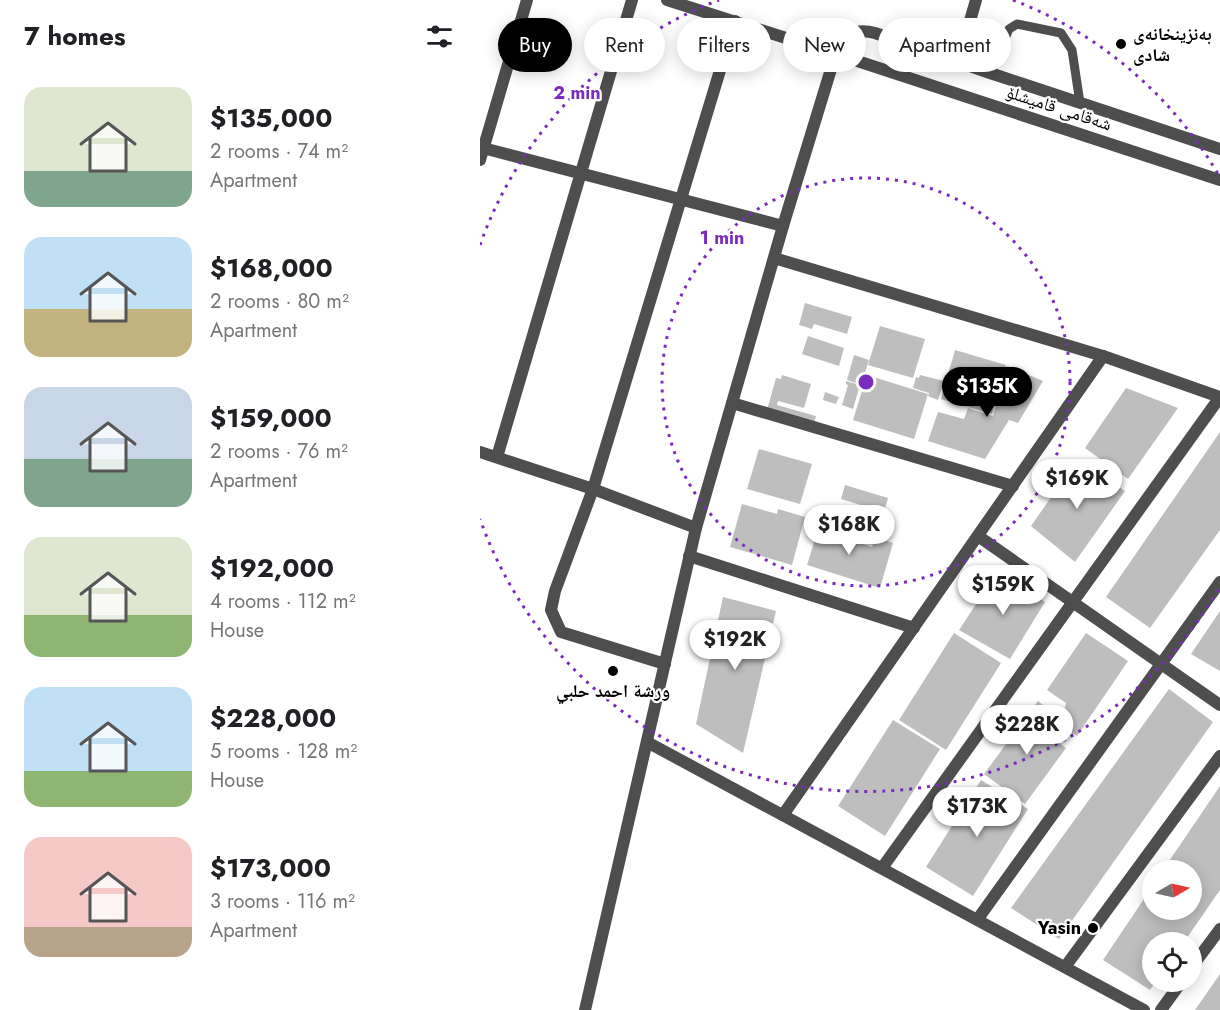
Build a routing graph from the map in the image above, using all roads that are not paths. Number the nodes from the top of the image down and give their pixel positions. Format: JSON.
{"nodes":[{"id":1,"x":527,"y":0,"type":"edge"},
{"id":2,"x":632,"y":0,"type":"edge"},
{"id":3,"x":667,"y":0,"type":"edge"},
{"id":4,"x":976,"y":0,"type":"edge"},
{"id":5,"x":725,"y":18,"type":"edge"},
{"id":6,"x":971,"y":18,"type":"edge"},
{"id":7,"x":866,"y":64,"type":"edge"},
{"id":8,"x":720,"y":72,"type":"edge"},
{"id":9,"x":830,"y":72,"type":"edge"},
{"id":10,"x":987,"y":72,"type":"edge"},
{"id":11,"x":990,"y":73,"type":"junction"},
{"id":12,"x":1080,"y":103,"type":"junction"},
{"id":13,"x":1220,"y":149,"type":"edge"},
{"id":14,"x":482,"y":154,"type":"edge"},
{"id":15,"x":581,"y":173,"type":"junction"},
{"id":16,"x":1220,"y":180,"type":"edge"},
{"id":17,"x":681,"y":199,"type":"junction"},
{"id":18,"x":783,"y":226,"type":"junction"},
{"id":19,"x":774,"y":258,"type":"junction"},
{"id":20,"x":1103,"y":356,"type":"junction"},
{"id":21,"x":1220,"y":397,"type":"edge"},
{"id":22,"x":732,"y":403,"type":"junction"},
{"id":23,"x":480,"y":452,"type":"edge"},
{"id":24,"x":497,"y":457,"type":"junction"},
{"id":25,"x":1013,"y":486,"type":"junction"},
{"id":26,"x":593,"y":489,"type":"junction"},
{"id":27,"x":696,"y":528,"type":"junction"},
{"id":28,"x":978,"y":536,"type":"junction"},
{"id":29,"x":689,"y":556,"type":"junction"},
{"id":30,"x":1220,"y":582,"type":"edge"},
{"id":31,"x":1073,"y":602,"type":"junction"},
{"id":32,"x":914,"y":628,"type":"junction"},
{"id":33,"x":665,"y":663,"type":"junction"},
{"id":34,"x":1161,"y":664,"type":"junction"},
{"id":35,"x":1220,"y":705,"type":"edge"},
{"id":36,"x":647,"y":742,"type":"junction"},
{"id":37,"x":1220,"y":756,"type":"edge"},
{"id":38,"x":783,"y":815,"type":"junction"},
{"id":39,"x":882,"y":868,"type":"junction"},
{"id":40,"x":977,"y":920,"type":"junction"},
{"id":41,"x":1220,"y":929,"type":"edge"},
{"id":42,"x":1202,"y":953,"type":"edge"},
{"id":43,"x":1065,"y":967,"type":"junction"},
{"id":44,"x":1174,"y":992,"type":"edge"},
{"id":45,"x":585,"y":1010,"type":"edge"},
{"id":46,"x":1144,"y":1010,"type":"edge"},
{"id":47,"x":1161,"y":1010,"type":"edge"}],
"edges":[{"from":1,"to":14,"type":"street"},
{"from":2,"to":15,"type":"street"},
{"from":3,"to":5,"type":"street"},
{"from":4,"to":6,"type":"street"},
{"from":7,"to":16,"type":"street","name":"شەقامی قامیشلۆ"},
{"from":8,"to":17,"type":"street"},
{"from":9,"to":18,"type":"street"},
{"from":10,"to":11,"type":"street","name":"شەقامی قامیشلۆ"},
{"from":11,"to":12,"type":"street","name":"شەقامی قامیشلۆ"},
{"from":11,"to":12,"type":"lane"},
{"from":12,"to":13,"type":"street","name":"شەقامی قامیشلۆ"},
{"from":14,"to":15,"type":"street"},
{"from":15,"to":17,"type":"street"},
{"from":15,"to":24,"type":"street"},
{"from":17,"to":18,"type":"street"},
{"from":17,"to":26,"type":"street"},
{"from":18,"to":19,"type":"street"},
{"from":19,"to":20,"type":"street"},
{"from":19,"to":22,"type":"street"},
{"from":20,"to":21,"type":"street"},
{"from":20,"to":25,"type":"street"},
{"from":21,"to":31,"type":"street"},
{"from":22,"to":25,"type":"street"},
{"from":22,"to":27,"type":"street"},
{"from":23,"to":24,"type":"street"},
{"from":24,"to":26,"type":"street"},
{"from":25,"to":28,"type":"street"},
{"from":26,"to":27,"type":"street"},
{"from":26,"to":33,"type":"street"},
{"from":27,"to":29,"type":"street"},
{"from":28,"to":31,"type":"street"},
{"from":28,"to":32,"type":"street"},
{"from":29,"to":32,"type":"street"},
{"from":29,"to":33,"type":"street"},
{"from":30,"to":34,"type":"street"},
{"from":31,"to":34,"type":"street"},
{"from":31,"to":39,"type":"street"},
{"from":32,"to":38,"type":"street"},
{"from":33,"to":36,"type":"street"},
{"from":34,"to":35,"type":"street"},
{"from":34,"to":40,"type":"street"},
{"from":36,"to":38,"type":"street"},
{"from":36,"to":45,"type":"street"},
{"from":37,"to":43,"type":"street"},
{"from":38,"to":39,"type":"street"},
{"from":39,"to":40,"type":"street"},
{"from":40,"to":43,"type":"street"},
{"from":41,"to":42,"type":"street"},
{"from":43,"to":46,"type":"street"},
{"from":44,"to":47,"type":"street"}]}
